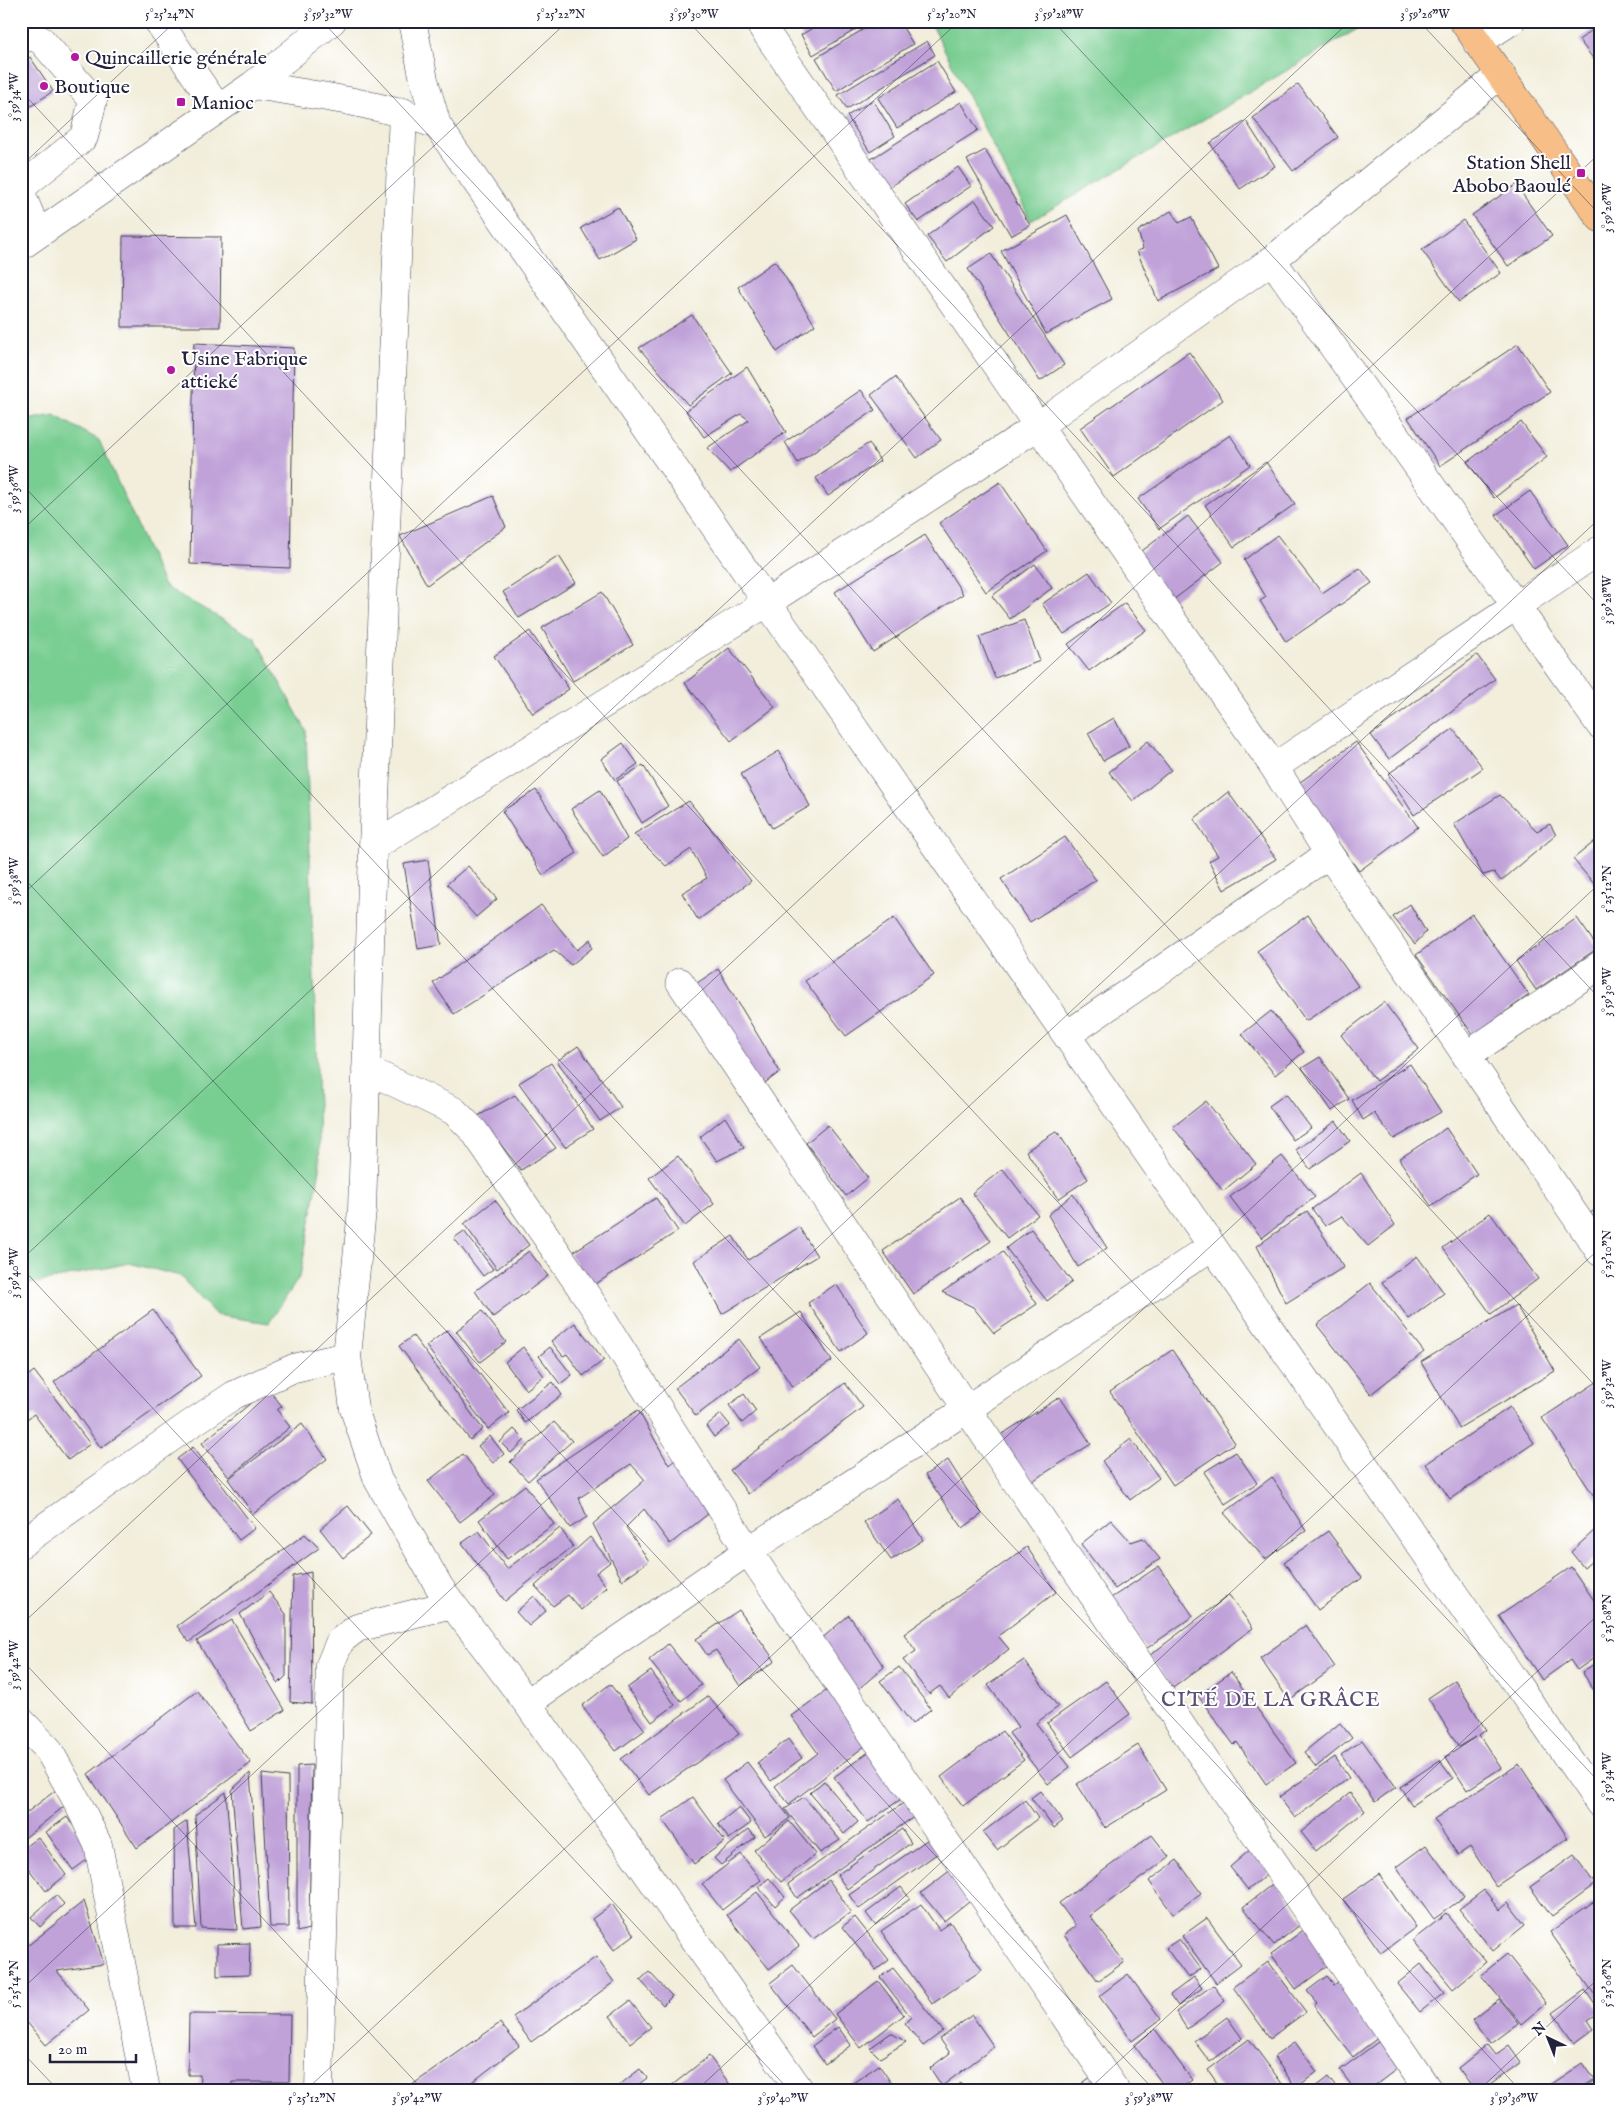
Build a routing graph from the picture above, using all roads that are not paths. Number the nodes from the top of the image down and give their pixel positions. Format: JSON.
{"nodes":[{"id":1,"x":158,"y":21,"type":"edge"},
{"id":2,"x":332,"y":21,"type":"edge"},
{"id":3,"x":412,"y":21,"type":"edge"},
{"id":4,"x":758,"y":21,"type":"edge"},
{"id":5,"x":1510,"y":21,"type":"edge"},
{"id":6,"x":1470,"y":32,"type":"edge"},
{"id":7,"x":21,"y":37,"type":"edge"},
{"id":8,"x":1501,"y":74,"type":"junction"},
{"id":9,"x":253,"y":85,"type":"junction"},
{"id":10,"x":218,"y":109,"type":"junction"},
{"id":11,"x":402,"y":112,"type":"junction"},
{"id":12,"x":437,"y":125,"type":"junction"},
{"id":13,"x":1600,"y":218,"type":"edge"},
{"id":14,"x":29,"y":240,"type":"edge"},
{"id":15,"x":1272,"y":260,"type":"junction"},
{"id":16,"x":1038,"y":426,"type":"junction"},
{"id":17,"x":1600,"y":550,"type":"edge"},
{"id":18,"x":768,"y":602,"type":"junction"},
{"id":19,"x":1516,"y":605,"type":"junction"},
{"id":20,"x":1600,"y":725,"type":"edge"},
{"id":21,"x":1274,"y":767,"type":"junction"},
{"id":22,"x":373,"y":847,"type":"junction"},
{"id":23,"x":1329,"y":854,"type":"junction"},
{"id":24,"x":1600,"y":965,"type":"edge"},
{"id":25,"x":680,"y":982,"type":"dead end"},
{"id":26,"x":1067,"y":1035,"type":"junction"},
{"id":27,"x":1466,"y":1056,"type":"junction"},
{"id":28,"x":366,"y":1069,"type":"junction"},
{"id":29,"x":1211,"y":1247,"type":"junction"},
{"id":30,"x":1600,"y":1252,"type":"edge"},
{"id":31,"x":347,"y":1356,"type":"junction"},
{"id":32,"x":967,"y":1410,"type":"junction"},
{"id":33,"x":21,"y":1544,"type":"edge"},
{"id":34,"x":748,"y":1551,"type":"junction"},
{"id":35,"x":452,"y":1604,"type":"junction"},
{"id":36,"x":527,"y":1704,"type":"junction"},
{"id":37,"x":21,"y":1721,"type":"edge"},
{"id":38,"x":1600,"y":1804,"type":"edge"},
{"id":39,"x":146,"y":2090,"type":"edge"},
{"id":40,"x":320,"y":2090,"type":"edge"},
{"id":41,"x":800,"y":2090,"type":"edge"},
{"id":42,"x":1115,"y":2090,"type":"edge"},
{"id":43,"x":1428,"y":2090,"type":"edge"}],
"edges":[{"from":1,"to":10,"type":"street"},
{"from":2,"to":9,"type":"street"},
{"from":3,"to":12,"type":"street"},
{"from":4,"to":16,"type":"street"},
{"from":5,"to":6,"type":"street"},
{"from":6,"to":8,"type":"main road"},
{"from":7,"to":14,"type":"street"},
{"from":8,"to":13,"type":"main road"},
{"from":8,"to":15,"type":"street"},
{"from":9,"to":10,"type":"street"},
{"from":9,"to":11,"type":"street"},
{"from":10,"to":14,"type":"street"},
{"from":11,"to":12,"type":"street"},
{"from":11,"to":22,"type":"street"},
{"from":12,"to":18,"type":"street"},
{"from":15,"to":16,"type":"street"},
{"from":15,"to":19,"type":"street"},
{"from":16,"to":18,"type":"street"},
{"from":16,"to":21,"type":"street"},
{"from":17,"to":19,"type":"street"},
{"from":18,"to":22,"type":"street"},
{"from":18,"to":26,"type":"street"},
{"from":19,"to":20,"type":"street"},
{"from":19,"to":21,"type":"street"},
{"from":21,"to":23,"type":"street"},
{"from":22,"to":28,"type":"street"},
{"from":23,"to":26,"type":"street"},
{"from":23,"to":27,"type":"street"},
{"from":24,"to":27,"type":"street"},
{"from":25,"to":32,"type":"street"},
{"from":26,"to":29,"type":"street"},
{"from":27,"to":30,"type":"street"},
{"from":28,"to":31,"type":"street"},
{"from":28,"to":34,"type":"street"},
{"from":29,"to":32,"type":"street"},
{"from":29,"to":38,"type":"street"},
{"from":31,"to":33,"type":"street"},
{"from":31,"to":35,"type":"street"},
{"from":32,"to":34,"type":"street"},
{"from":32,"to":43,"type":"street"},
{"from":34,"to":36,"type":"street"},
{"from":34,"to":42,"type":"street"},
{"from":35,"to":36,"type":"street"},
{"from":35,"to":40,"type":"street"},
{"from":36,"to":41,"type":"street"},
{"from":37,"to":39,"type":"street"}]}
